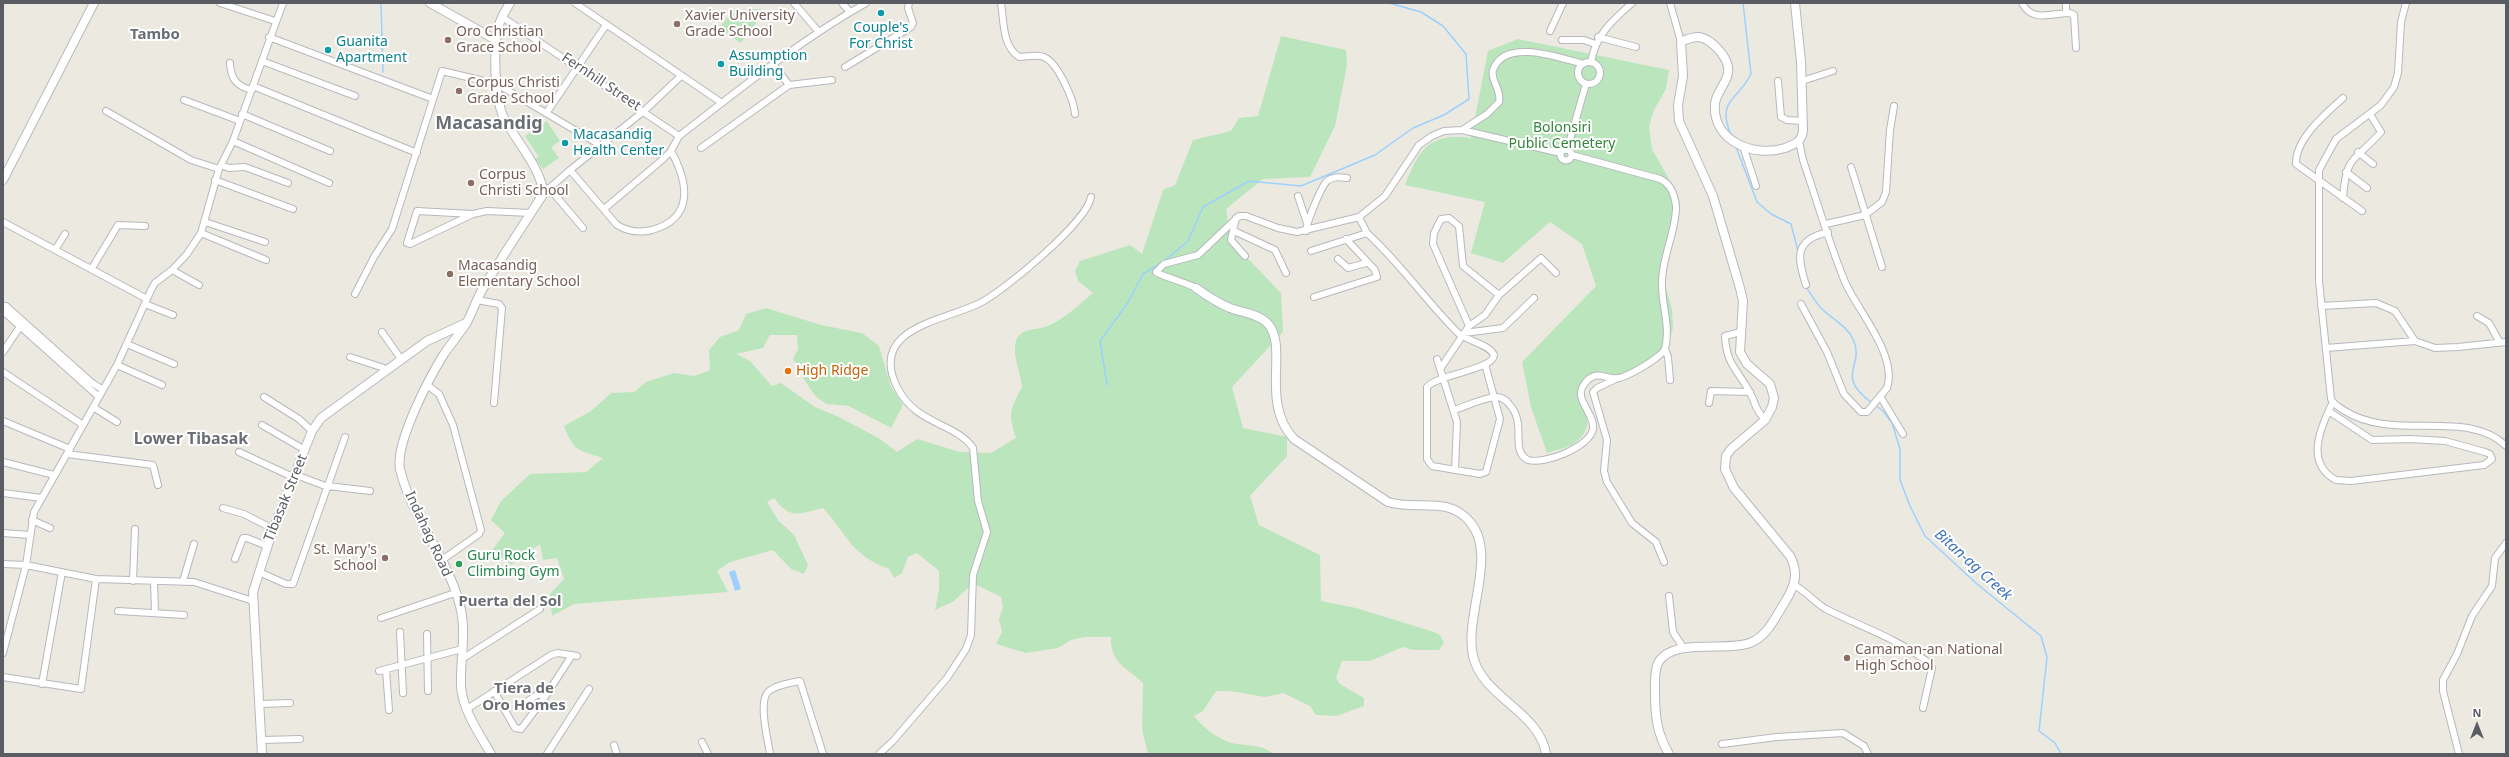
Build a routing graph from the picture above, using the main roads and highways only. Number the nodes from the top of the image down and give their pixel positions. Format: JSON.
{"nodes":[{"id":1,"x":94,"y":3,"type":"edge"},
{"id":2,"x":430,"y":3,"type":"edge"},
{"id":3,"x":510,"y":3,"type":"edge"},
{"id":4,"x":1795,"y":3,"type":"edge"},
{"id":5,"x":496,"y":40,"type":"junction"},
{"id":6,"x":3,"y":180,"type":"edge"},
{"id":7,"x":1196,"y":288,"type":"road end"},
{"id":8,"x":466,"y":323,"type":"junction"},
{"id":9,"x":262,"y":754,"type":"edge"},
{"id":10,"x":491,"y":754,"type":"edge"},
{"id":11,"x":1546,"y":754,"type":"edge"},
{"id":12,"x":1670,"y":754,"type":"edge"}],
"edges":[{"from":1,"to":6,"type":"main road"},
{"from":2,"to":5,"type":"main road"},
{"from":3,"to":5,"type":"main road"},
{"from":4,"to":12,"type":"main road"},
{"from":5,"to":8,"type":"main road","name":"Indahag Road"},
{"from":7,"to":11,"type":"main road"},
{"from":8,"to":9,"type":"main road","name":"Tibasak Street"},
{"from":8,"to":10,"type":"main road","name":"Indahag Road"}]}
